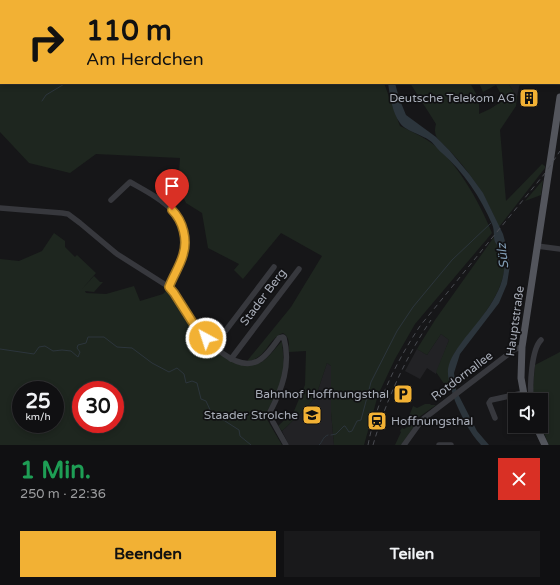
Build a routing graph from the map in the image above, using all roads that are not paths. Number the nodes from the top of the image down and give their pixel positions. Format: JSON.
{"nodes":[{"id":1,"x":560,"y":98,"type":"edge"},
{"id":2,"x":557,"y":136,"type":"edge"},
{"id":3,"x":111,"y":200,"type":"dead end"},
{"id":4,"x":0,"y":208,"type":"edge"},
{"id":5,"x":537,"y":246,"type":"junction"},
{"id":6,"x":560,"y":249,"type":"edge"},
{"id":7,"x":274,"y":267,"type":"dead end"},
{"id":8,"x":299,"y":269,"type":"dead end"},
{"id":9,"x":169,"y":287,"type":"junction"},
{"id":10,"x":541,"y":340,"type":"dead end"},
{"id":11,"x":214,"y":346,"type":"junction"},
{"id":12,"x":522,"y":346,"type":"junction"},
{"id":13,"x":231,"y":358,"type":"junction"},
{"id":14,"x":524,"y":393,"type":"edge"},
{"id":15,"x":531,"y":393,"type":"edge"},
{"id":16,"x":508,"y":398,"type":"edge"},
{"id":17,"x":495,"y":418,"type":"dead end"},
{"id":18,"x":539,"y":433,"type":"edge"},
{"id":19,"x":286,"y":445,"type":"edge"},
{"id":20,"x":404,"y":445,"type":"edge"},
{"id":21,"x":439,"y":445,"type":"edge"},
{"id":22,"x":451,"y":445,"type":"edge"},
{"id":23,"x":545,"y":445,"type":"edge"}],
"edges":[{"from":1,"to":2,"type":"main road","name":"Hauptstraße"},
{"from":2,"to":5,"type":"main road","name":"Hauptstraße"},
{"from":3,"to":9,"type":"street"},
{"from":4,"to":9,"type":"street"},
{"from":5,"to":6,"type":"street"},
{"from":5,"to":12,"type":"main road","name":"Hauptstraße"},
{"from":7,"to":11,"type":"street"},
{"from":8,"to":13,"type":"street","name":"Stader Berg"},
{"from":9,"to":11,"type":"street"},
{"from":10,"to":15,"type":"street"},
{"from":11,"to":13,"type":"street"},
{"from":12,"to":14,"type":"main road","name":"Hauptstraße"},
{"from":12,"to":20,"type":"street","name":"Rotdornallee"},
{"from":13,"to":19,"type":"street"},
{"from":16,"to":17,"type":"street"},
{"from":18,"to":23,"type":"main road"},
{"from":21,"to":22,"type":"street"}]}
